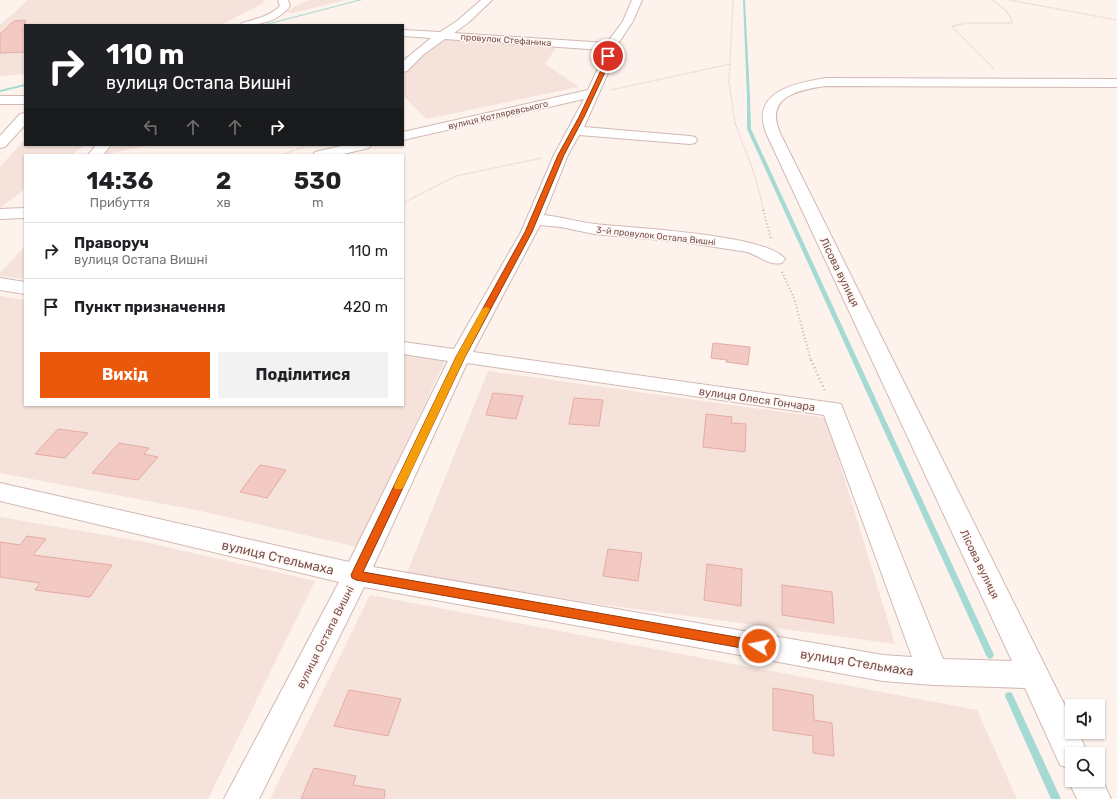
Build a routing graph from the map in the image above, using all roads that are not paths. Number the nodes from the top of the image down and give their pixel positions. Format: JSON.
{"nodes":[{"id":1,"x":283,"y":0,"type":"edge"},
{"id":2,"x":486,"y":0,"type":"edge"},
{"id":3,"x":638,"y":0,"type":"edge"},
{"id":4,"x":250,"y":24,"type":"edge"},
{"id":5,"x":404,"y":33,"type":"edge"},
{"id":6,"x":440,"y":36,"type":"junction"},
{"id":7,"x":610,"y":47,"type":"junction"},
{"id":8,"x":404,"y":67,"type":"edge"},
{"id":9,"x":1117,"y":83,"type":"edge"},
{"id":10,"x":593,"y":94,"type":"junction"},
{"id":11,"x":0,"y":100,"type":"edge"},
{"id":12,"x":24,"y":100,"type":"edge"},
{"id":13,"x":24,"y":118,"type":"edge"},
{"id":14,"x":574,"y":130,"type":"junction"},
{"id":15,"x":404,"y":136,"type":"edge"},
{"id":16,"x":690,"y":140,"type":"dead end"},
{"id":17,"x":0,"y":144,"type":"edge"},
{"id":18,"x":103,"y":146,"type":"edge"},
{"id":19,"x":360,"y":146,"type":"edge"},
{"id":20,"x":96,"y":154,"type":"edge"},
{"id":21,"x":324,"y":154,"type":"edge"},
{"id":22,"x":24,"y":213,"type":"edge"},
{"id":23,"x":0,"y":214,"type":"edge"},
{"id":24,"x":534,"y":219,"type":"junction"},
{"id":25,"x":776,"y":259,"type":"road end"},
{"id":26,"x":0,"y":284,"type":"edge"},
{"id":27,"x":24,"y":288,"type":"edge"},
{"id":28,"x":404,"y":348,"type":"edge"},
{"id":29,"x":460,"y":357,"type":"junction"},
{"id":30,"x":0,"y":492,"type":"edge"},
{"id":31,"x":356,"y":575,"type":"junction"},
{"id":32,"x":933,"y":672,"type":"junction"},
{"id":33,"x":1034,"y":675,"type":"junction"},
{"id":34,"x":1069,"y":747,"type":"edge"},
{"id":35,"x":1088,"y":787,"type":"edge"},
{"id":36,"x":241,"y":799,"type":"edge"},
{"id":37,"x":1094,"y":799,"type":"edge"}],
"edges":[{"from":1,"to":4,"type":"street"},
{"from":2,"to":6,"type":"street"},
{"from":3,"to":7,"type":"street","name":"вулиця Остапа Вишні"},
{"from":5,"to":6,"type":"street","name":"провулок Стефаника"},
{"from":6,"to":7,"type":"street","name":"провулок Стефаника"},
{"from":6,"to":8,"type":"street"},
{"from":7,"to":10,"type":"street","name":"вулиця Остапа Вишні"},
{"from":9,"to":33,"type":"street","name":"Лісова вулиця"},
{"from":10,"to":14,"type":"street","name":"вулиця Остапа Вишні"},
{"from":10,"to":15,"type":"street","name":"вулиця Котляревського"},
{"from":11,"to":12,"type":"street"},
{"from":13,"to":17,"type":"street"},
{"from":14,"to":16,"type":"street"},
{"from":14,"to":24,"type":"street","name":"вулиця Остапа Вишні"},
{"from":18,"to":20,"type":"street"},
{"from":19,"to":21,"type":"street"},
{"from":22,"to":23,"type":"street"},
{"from":24,"to":25,"type":"street","name":"3-й провулок Остапа Вишні"},
{"from":24,"to":29,"type":"street","name":"вулиця Остапа Вишні"},
{"from":26,"to":27,"type":"street"},
{"from":28,"to":29,"type":"street","name":"вулиця Олеся Гончара"},
{"from":29,"to":31,"type":"street","name":"вулиця Остапа Вишні"},
{"from":29,"to":32,"type":"street","name":"вулиця Олеся Гончара"},
{"from":30,"to":31,"type":"street","name":"вулиця Стельмаха"},
{"from":31,"to":32,"type":"street","name":"вулиця Стельмаха"},
{"from":31,"to":36,"type":"street","name":"вулиця Остапа Вишні"},
{"from":32,"to":33,"type":"street","name":"вулиця Стельмаха"},
{"from":33,"to":34,"type":"street","name":"Лісова вулиця"},
{"from":35,"to":37,"type":"street"}]}
